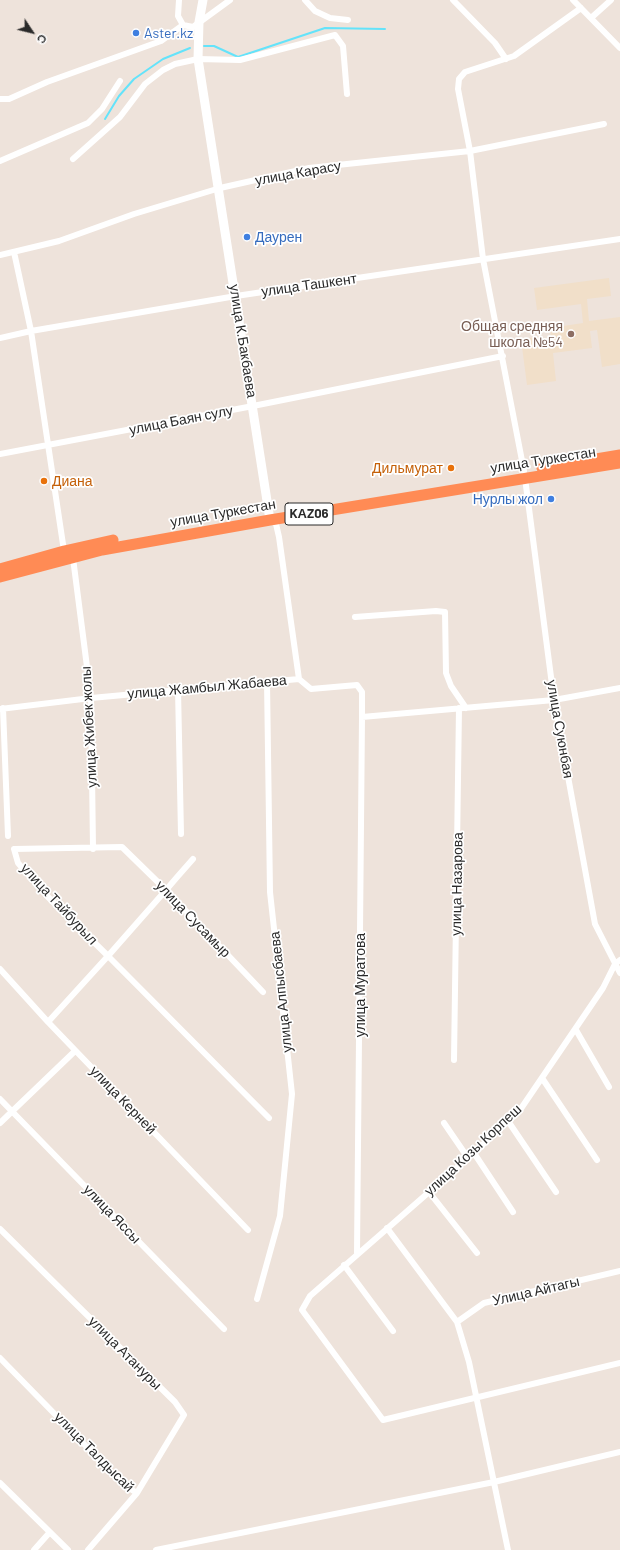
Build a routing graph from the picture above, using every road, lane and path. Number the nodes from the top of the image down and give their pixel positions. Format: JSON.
{"nodes":[{"id":1,"x":179,"y":0,"type":"edge"},
{"id":2,"x":203,"y":0,"type":"edge"},
{"id":3,"x":230,"y":0,"type":"edge"},
{"id":4,"x":305,"y":0,"type":"edge"},
{"id":5,"x":453,"y":0,"type":"edge"},
{"id":6,"x":573,"y":0,"type":"edge"},
{"id":7,"x":611,"y":0,"type":"edge"},
{"id":8,"x":581,"y":8,"type":"junction"},
{"id":9,"x":591,"y":18,"type":"junction"},
{"id":10,"x":348,"y":20,"type":"dead end"},
{"id":11,"x":199,"y":22,"type":"junction"},
{"id":12,"x":183,"y":25,"type":"junction"},
{"id":13,"x":620,"y":48,"type":"edge"},
{"id":14,"x":198,"y":59,"type":"junction"},
{"id":15,"x":506,"y":59,"type":"junction"},
{"id":16,"x":120,"y":81,"type":"dead end"},
{"id":17,"x":347,"y":94,"type":"dead end"},
{"id":18,"x":0,"y":99,"type":"edge"},
{"id":19,"x":604,"y":124,"type":"dead end"},
{"id":20,"x":470,"y":151,"type":"junction"},
{"id":21,"x":73,"y":159,"type":"dead end"},
{"id":22,"x":0,"y":161,"type":"edge"},
{"id":23,"x":220,"y":188,"type":"junction"},
{"id":24,"x":620,"y":239,"type":"edge"},
{"id":25,"x":14,"y":252,"type":"junction"},
{"id":26,"x":0,"y":255,"type":"edge"},
{"id":27,"x":484,"y":259,"type":"junction"},
{"id":28,"x":236,"y":296,"type":"junction"},
{"id":29,"x":31,"y":330,"type":"junction"},
{"id":30,"x":0,"y":338,"type":"edge"},
{"id":31,"x":503,"y":356,"type":"junction"},
{"id":32,"x":253,"y":406,"type":"junction"},
{"id":33,"x":49,"y":444,"type":"junction"},
{"id":34,"x":0,"y":454,"type":"edge"},
{"id":35,"x":620,"y":455,"type":"edge"},
{"id":36,"x":620,"y":463,"type":"edge"},
{"id":37,"x":525,"y":474,"type":"junction"},
{"id":38,"x":269,"y":516,"type":"junction"},
{"id":39,"x":64,"y":551,"type":"junction"},
{"id":40,"x":73,"y":558,"type":"junction"},
{"id":41,"x":0,"y":569,"type":"edge"},
{"id":42,"x":0,"y":578,"type":"edge"},
{"id":43,"x":355,"y":617,"type":"dead end"},
{"id":44,"x":299,"y":679,"type":"junction"},
{"id":45,"x":267,"y":681,"type":"junction"},
{"id":46,"x":620,"y":688,"type":"edge"},
{"id":47,"x":178,"y":689,"type":"junction"},
{"id":48,"x":91,"y":698,"type":"junction"},
{"id":49,"x":554,"y":700,"type":"junction"},
{"id":50,"x":2,"y":708,"type":"edge"},
{"id":51,"x":463,"y":708,"type":"junction"},
{"id":52,"x":362,"y":717,"type":"junction"},
{"id":53,"x":181,"y":834,"type":"dead end"},
{"id":54,"x":8,"y":836,"type":"dead end"},
{"id":55,"x":93,"y":849,"type":"junction"},
{"id":56,"x":194,"y":860,"type":"dead end"},
{"id":57,"x":166,"y":890,"type":"junction"},
{"id":58,"x":108,"y":956,"type":"junction"},
{"id":59,"x":618,"y":962,"type":"edge"},
{"id":60,"x":0,"y":969,"type":"edge"},
{"id":61,"x":620,"y":973,"type":"edge"},
{"id":62,"x":263,"y":992,"type":"dead end"},
{"id":63,"x":48,"y":1022,"type":"junction"},
{"id":64,"x":576,"y":1030,"type":"junction"},
{"id":65,"x":75,"y":1051,"type":"junction"},
{"id":66,"x":454,"y":1060,"type":"dead end"},
{"id":67,"x":542,"y":1078,"type":"junction"},
{"id":68,"x":609,"y":1087,"type":"dead end"},
{"id":69,"x":0,"y":1099,"type":"edge"},
{"id":70,"x":12,"y":1111,"type":"junction"},
{"id":71,"x":269,"y":1118,"type":"dead end"},
{"id":72,"x":508,"y":1121,"type":"junction"},
{"id":73,"x":0,"y":1123,"type":"edge"},
{"id":74,"x":444,"y":1123,"type":"dead end"},
{"id":75,"x":474,"y":1153,"type":"junction"},
{"id":76,"x":468,"y":1158,"type":"junction"},
{"id":77,"x":597,"y":1160,"type":"dead end"},
{"id":78,"x":428,"y":1192,"type":"junction"},
{"id":79,"x":556,"y":1192,"type":"dead end"},
{"id":80,"x":513,"y":1212,"type":"dead end"},
{"id":81,"x":387,"y":1228,"type":"junction"},
{"id":82,"x":0,"y":1229,"type":"edge"},
{"id":83,"x":248,"y":1230,"type":"dead end"},
{"id":84,"x":358,"y":1253,"type":"junction"},
{"id":85,"x":477,"y":1253,"type":"dead end"},
{"id":86,"x":344,"y":1265,"type":"junction"},
{"id":87,"x":620,"y":1271,"type":"edge"},
{"id":88,"x":257,"y":1299,"type":"dead end"},
{"id":89,"x":457,"y":1322,"type":"junction"},
{"id":90,"x":224,"y":1329,"type":"dead end"},
{"id":91,"x":393,"y":1332,"type":"dead end"},
{"id":92,"x":0,"y":1358,"type":"edge"},
{"id":93,"x":620,"y":1363,"type":"edge"},
{"id":94,"x":476,"y":1397,"type":"junction"},
{"id":95,"x":620,"y":1452,"type":"edge"},
{"id":96,"x":494,"y":1482,"type":"junction"},
{"id":97,"x":0,"y":1483,"type":"edge"},
{"id":98,"x":137,"y":1493,"type":"junction"},
{"id":99,"x":50,"y":1532,"type":"junction"},
{"id":100,"x":34,"y":1550,"type":"edge"},
{"id":101,"x":68,"y":1550,"type":"edge"},
{"id":102,"x":88,"y":1550,"type":"edge"},
{"id":103,"x":156,"y":1550,"type":"edge"},
{"id":104,"x":508,"y":1550,"type":"edge"}],
"edges":[{"from":1,"to":12,"type":"street"},
{"from":2,"to":11,"type":"street","name":"улица К.Бакбаева"},
{"from":3,"to":11,"type":"street"},
{"from":4,"to":10,"type":"street"},
{"from":5,"to":15,"type":"street"},
{"from":6,"to":8,"type":"street"},
{"from":7,"to":9,"type":"street"},
{"from":8,"to":9,"type":"street"},
{"from":8,"to":15,"type":"street","name":"улица Суюнбая"},
{"from":9,"to":13,"type":"street"},
{"from":11,"to":12,"type":"street"},
{"from":11,"to":14,"type":"street","name":"улица К.Бакбаева"},
{"from":12,"to":18,"type":"street"},
{"from":14,"to":17,"type":"street"},
{"from":14,"to":21,"type":"street"},
{"from":14,"to":23,"type":"street","name":"улица К.Бакбаева"},
{"from":15,"to":20,"type":"street","name":"улица Суюнбая"},
{"from":16,"to":22,"type":"street"},
{"from":19,"to":20,"type":"street","name":"улица Карасу"},
{"from":20,"to":23,"type":"street","name":"улица Карасу"},
{"from":20,"to":27,"type":"street","name":"улица Суюнбая"},
{"from":23,"to":25,"type":"street","name":"улица Карасу"},
{"from":23,"to":28,"type":"street","name":"улица К.Бакбаева"},
{"from":24,"to":27,"type":"street","name":"улица Ташкент"},
{"from":25,"to":26,"type":"street","name":"улица Карасу"},
{"from":25,"to":29,"type":"street"},
{"from":27,"to":28,"type":"street","name":"улица Ташкент"},
{"from":27,"to":31,"type":"street","name":"улица Суюнбая"},
{"from":28,"to":29,"type":"street","name":"улица Ташкент"},
{"from":28,"to":32,"type":"street","name":"улица К.Бакбаева"},
{"from":29,"to":30,"type":"street","name":"улица Ташкент"},
{"from":29,"to":33,"type":"street"},
{"from":31,"to":32,"type":"street","name":"улица Баян сулу"},
{"from":31,"to":37,"type":"street","name":"улица Суюнбая"},
{"from":32,"to":33,"type":"street","name":"улица Баян сулу"},
{"from":32,"to":38,"type":"street","name":"улица К.Бакбаева"},
{"from":33,"to":34,"type":"street","name":"улица Баян сулу"},
{"from":33,"to":39,"type":"street"},
{"from":35,"to":37,"type":"highway","name":"улица Туркестан","number":"KАZ06"},
{"from":36,"to":37,"type":"highway","name":"улица Туркестан","number":"KАZ06"},
{"from":37,"to":38,"type":"highway","name":"улица Туркестан","number":"KАZ06"},
{"from":37,"to":49,"type":"street","name":"улица Суюнбая"},
{"from":38,"to":39,"type":"highway","name":"улица Туркестан","number":"KАZ06"},
{"from":38,"to":40,"type":"highway","name":"улица Туркестан","number":"KАZ06"},
{"from":38,"to":44,"type":"street","name":"улица К.Бакбаева"},
{"from":39,"to":41,"type":"highway","name":"улица Туркестан","number":"KАZ06"},
{"from":40,"to":42,"type":"highway","name":"улица Туркестан","number":"KАZ06"},
{"from":40,"to":48,"type":"street","name":"улица Жибек жолы"},
{"from":43,"to":51,"type":"street"},
{"from":44,"to":45,"type":"street","name":"улица Жамбыл Жабаева"},
{"from":44,"to":52,"type":"street","name":"улица Жамбыл Жабаева"},
{"from":45,"to":47,"type":"street","name":"улица Жамбыл Жабаева"},
{"from":45,"to":88,"type":"street","name":"улица Алпысбаева"},
{"from":46,"to":49,"type":"street"},
{"from":47,"to":48,"type":"street","name":"улица Жамбыл Жабаева"},
{"from":47,"to":53,"type":"street"},
{"from":48,"to":50,"type":"street","name":"улица Жамбыл Жабаева"},
{"from":48,"to":55,"type":"street","name":"улица Жибек жолы"},
{"from":49,"to":51,"type":"street"},
{"from":49,"to":59,"type":"street","name":"улица Суюнбая"},
{"from":50,"to":54,"type":"street"},
{"from":51,"to":52,"type":"street"},
{"from":51,"to":66,"type":"street","name":"улица Назарова"},
{"from":52,"to":84,"type":"street","name":"улица Муратова"},
{"from":55,"to":57,"type":"street","name":"улица Сусамыр"},
{"from":55,"to":58,"type":"street","name":"улица Тайбурыл"},
{"from":56,"to":57,"type":"street"},
{"from":57,"to":58,"type":"street"},
{"from":57,"to":62,"type":"street","name":"улица Сусамыр"},
{"from":58,"to":63,"type":"street"},
{"from":58,"to":71,"type":"street","name":"улица Тайбурыл"},
{"from":59,"to":61,"type":"street","name":"улица Суюнбая"},
{"from":59,"to":64,"type":"street","name":"улица Козы Корпеш"},
{"from":60,"to":63,"type":"street","name":"улица Керней"},
{"from":63,"to":65,"type":"street","name":"улица Керней"},
{"from":64,"to":67,"type":"street","name":"улица Козы Корпеш"},
{"from":64,"to":68,"type":"street"},
{"from":65,"to":70,"type":"street"},
{"from":65,"to":83,"type":"street","name":"улица Керней"},
{"from":67,"to":72,"type":"street","name":"улица Козы Корпеш"},
{"from":67,"to":77,"type":"street"},
{"from":69,"to":70,"type":"street","name":"улица Яссы"},
{"from":70,"to":73,"type":"street"},
{"from":70,"to":90,"type":"street","name":"улица Яссы"},
{"from":72,"to":75,"type":"street","name":"улица Козы Корпеш"},
{"from":72,"to":79,"type":"street"},
{"from":74,"to":76,"type":"street"},
{"from":75,"to":76,"type":"street","name":"улица Козы Корпеш"},
{"from":75,"to":80,"type":"street"},
{"from":76,"to":78,"type":"street","name":"улица Козы Корпеш"},
{"from":78,"to":81,"type":"street","name":"улица Козы Корпеш"},
{"from":78,"to":85,"type":"street"},
{"from":81,"to":84,"type":"street","name":"улица Козы Корпеш"},
{"from":81,"to":89,"type":"street"},
{"from":82,"to":98,"type":"street","name":"улица Атануры"},
{"from":84,"to":86,"type":"street","name":"улица Козы Корпеш"},
{"from":86,"to":91,"type":"street"},
{"from":86,"to":94,"type":"street","name":"улица Козы Корпеш"},
{"from":87,"to":89,"type":"street","name":"Улица Айтагы"},
{"from":89,"to":94,"type":"street"},
{"from":92,"to":98,"type":"street","name":"улица Талдысай"},
{"from":93,"to":94,"type":"street"},
{"from":94,"to":96,"type":"street"},
{"from":95,"to":96,"type":"street"},
{"from":96,"to":103,"type":"street"},
{"from":96,"to":104,"type":"street"},
{"from":97,"to":99,"type":"street"},
{"from":98,"to":102,"type":"street","name":"улица Талдысай"},
{"from":99,"to":100,"type":"street"},
{"from":99,"to":101,"type":"street"}]}
